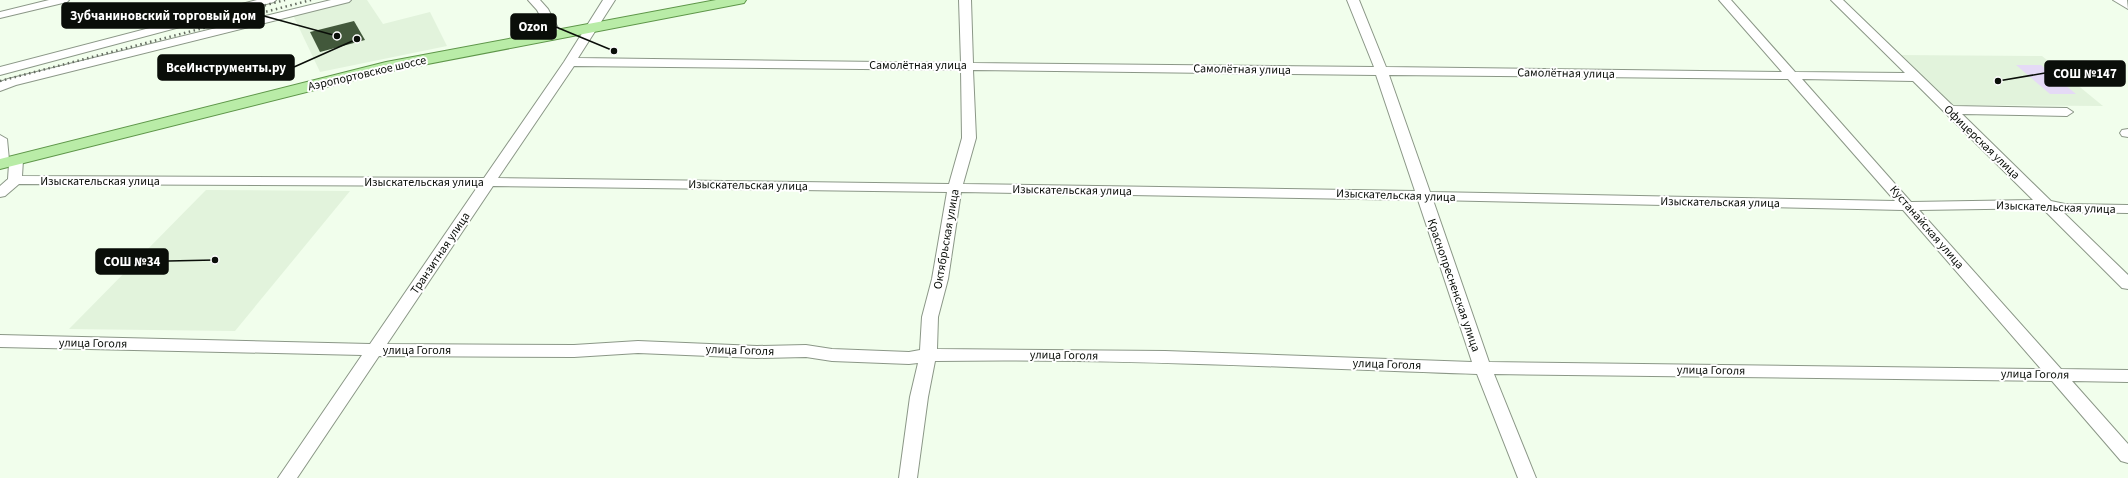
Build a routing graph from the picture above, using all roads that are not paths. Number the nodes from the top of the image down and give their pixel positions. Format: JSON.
{"nodes":[{"id":1,"x":63,"y":0,"type":"edge"},
{"id":2,"x":270,"y":0,"type":"edge"},
{"id":3,"x":345,"y":0,"type":"edge"},
{"id":4,"x":534,"y":0,"type":"edge"},
{"id":5,"x":609,"y":0,"type":"edge"},
{"id":6,"x":739,"y":0,"type":"edge"},
{"id":7,"x":965,"y":0,"type":"edge"},
{"id":8,"x":1353,"y":0,"type":"edge"},
{"id":9,"x":1725,"y":0,"type":"edge"},
{"id":10,"x":1836,"y":0,"type":"edge"},
{"id":11,"x":2119,"y":0,"type":"edge"},
{"id":12,"x":2128,"y":6,"type":"edge"},
{"id":13,"x":0,"y":15,"type":"edge"},
{"id":14,"x":591,"y":27,"type":"junction"},
{"id":15,"x":555,"y":34,"type":"junction"},
{"id":16,"x":570,"y":62,"type":"junction"},
{"id":17,"x":967,"y":66,"type":"junction"},
{"id":18,"x":1381,"y":70,"type":"junction"},
{"id":19,"x":0,"y":71,"type":"edge"},
{"id":20,"x":1795,"y":77,"type":"junction"},
{"id":21,"x":1914,"y":77,"type":"junction"},
{"id":22,"x":0,"y":87,"type":"edge"},
{"id":23,"x":1948,"y":110,"type":"junction"},
{"id":24,"x":2067,"y":112,"type":"dead end"},
{"id":25,"x":0,"y":139,"type":"edge"},
{"id":26,"x":6,"y":163,"type":"edge"},
{"id":27,"x":16,"y":180,"type":"junction"},
{"id":28,"x":489,"y":182,"type":"junction"},
{"id":29,"x":955,"y":188,"type":"junction"},
{"id":30,"x":0,"y":193,"type":"edge"},
{"id":31,"x":1424,"y":196,"type":"junction"},
{"id":32,"x":2046,"y":204,"type":"junction"},
{"id":33,"x":1908,"y":206,"type":"junction"},
{"id":34,"x":2128,"y":209,"type":"edge"},
{"id":35,"x":2128,"y":284,"type":"edge"},
{"id":36,"x":0,"y":341,"type":"edge"},
{"id":37,"x":375,"y":350,"type":"junction"},
{"id":38,"x":928,"y":355,"type":"junction"},
{"id":39,"x":1483,"y":368,"type":"junction"},
{"id":40,"x":2057,"y":374,"type":"junction"},
{"id":41,"x":2128,"y":376,"type":"edge"},
{"id":42,"x":2128,"y":456,"type":"edge"},
{"id":43,"x":287,"y":478,"type":"edge"},
{"id":44,"x":908,"y":478,"type":"edge"},
{"id":45,"x":1527,"y":478,"type":"edge"}],
"edges":[{"from":1,"to":13,"type":"street"},
{"from":2,"to":19,"type":"street"},
{"from":3,"to":22,"type":"street"},
{"from":4,"to":15,"type":"street"},
{"from":5,"to":14,"type":"street","name":"Транзитная улица"},
{"from":6,"to":14,"type":"main road","name":"Аэропортовское шоссе"},
{"from":7,"to":17,"type":"street","name":"Октябрьская улица"},
{"from":8,"to":18,"type":"street","name":"Краснопресненская улица"},
{"from":9,"to":20,"type":"street","name":"Кустанайская улица"},
{"from":10,"to":21,"type":"street","name":"Офицерская улица"},
{"from":11,"to":12,"type":"street"},
{"from":14,"to":15,"type":"main road","name":"Аэропортовское шоссе"},
{"from":14,"to":16,"type":"street","name":"Транзитная улица"},
{"from":15,"to":26,"type":"main road","name":"Аэропортовское шоссе"},
{"from":16,"to":17,"type":"street","name":"Самолётная улица"},
{"from":16,"to":28,"type":"street","name":"Транзитная улица"},
{"from":17,"to":18,"type":"street","name":"Самолётная улица"},
{"from":17,"to":29,"type":"street","name":"Октябрьская улица"},
{"from":18,"to":20,"type":"street","name":"Самолётная улица"},
{"from":18,"to":31,"type":"street","name":"Краснопресненская улица"},
{"from":20,"to":21,"type":"street","name":"Самолётная улица"},
{"from":20,"to":33,"type":"street","name":"Кустанайская улица"},
{"from":21,"to":23,"type":"street","name":"Офицерская улица"},
{"from":23,"to":24,"type":"street"},
{"from":23,"to":32,"type":"street","name":"Офицерская улица"},
{"from":25,"to":26,"type":"street"},
{"from":26,"to":27,"type":"street"},
{"from":27,"to":28,"type":"street","name":"Изыскательская улица"},
{"from":27,"to":30,"type":"street"},
{"from":28,"to":29,"type":"street","name":"Изыскательская улица"},
{"from":28,"to":37,"type":"street","name":"Транзитная улица"},
{"from":29,"to":31,"type":"street","name":"Изыскательская улица"},
{"from":29,"to":38,"type":"street","name":"Октябрьская улица"},
{"from":31,"to":33,"type":"street","name":"Изыскательская улица"},
{"from":31,"to":39,"type":"street","name":"Краснопресненская улица"},
{"from":32,"to":33,"type":"street","name":"Изыскательская улица"},
{"from":32,"to":34,"type":"street","name":"Изыскательская улица"},
{"from":32,"to":35,"type":"street","name":"Офицерская улица"},
{"from":33,"to":40,"type":"street","name":"Кустанайская улица"},
{"from":36,"to":37,"type":"street","name":"улица Гоголя"},
{"from":37,"to":38,"type":"street","name":"улица Гоголя"},
{"from":37,"to":43,"type":"street","name":"Транзитная улица"},
{"from":38,"to":39,"type":"street","name":"улица Гоголя"},
{"from":38,"to":44,"type":"street","name":"Октябрьская улица"},
{"from":39,"to":40,"type":"street","name":"улица Гоголя"},
{"from":39,"to":45,"type":"street","name":"Краснопресненская улица"},
{"from":40,"to":41,"type":"street","name":"улица Гоголя"},
{"from":40,"to":42,"type":"street","name":"Кустанайская улица"}]}
